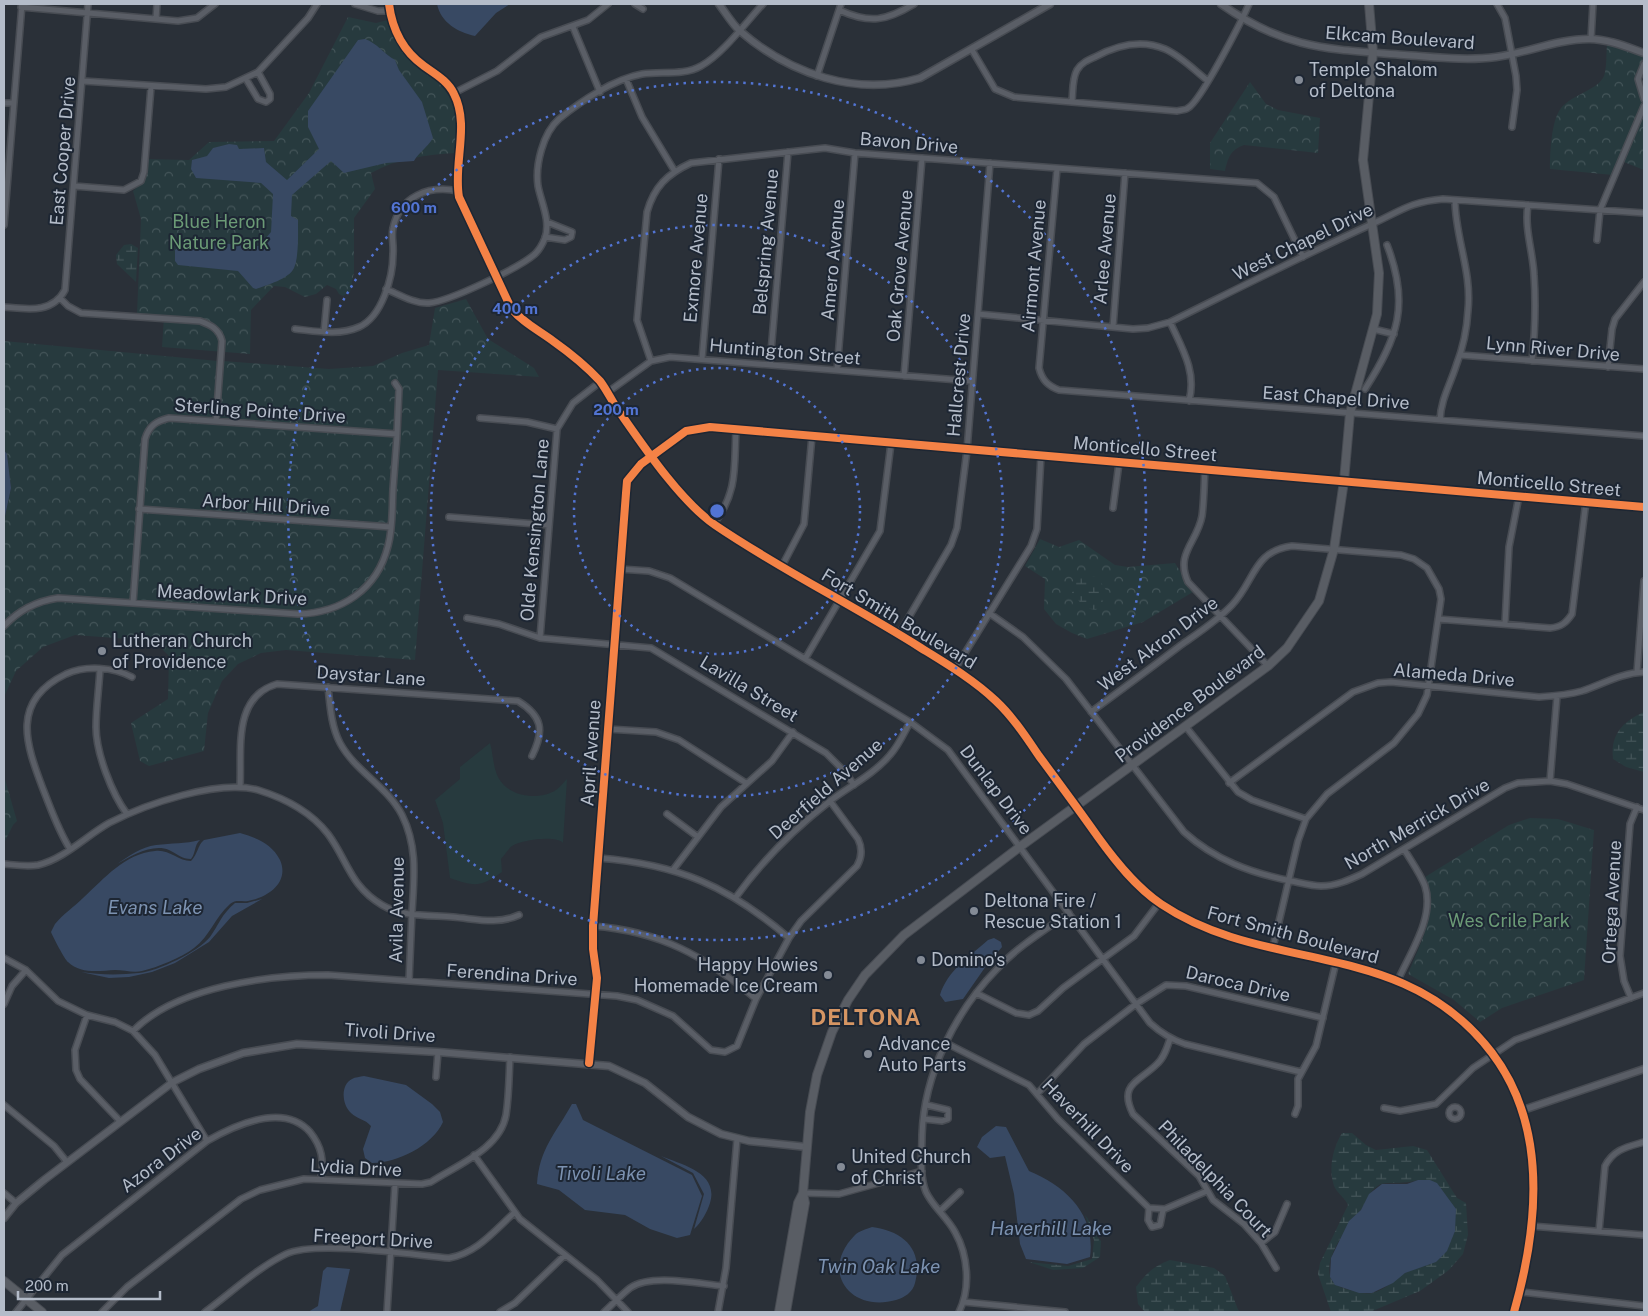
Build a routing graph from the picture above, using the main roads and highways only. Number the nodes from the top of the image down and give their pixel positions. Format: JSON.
{"nodes":[{"id":1,"x":1369,"y":4,"type":"edge"},
{"id":2,"x":803,"y":1193,"type":"junction"},
{"id":3,"x":4,"y":1281,"type":"edge"},
{"id":4,"x":42,"y":1312,"type":"edge"},
{"id":5,"x":778,"y":1312,"type":"edge"},
{"id":6,"x":786,"y":1312,"type":"edge"}],
"edges":[{"from":1,"to":2,"type":"main road","name":"Providence Boulevard"},
{"from":2,"to":5,"type":"main road","name":"Providence Boulevard"},
{"from":2,"to":6,"type":"main road","name":"Providence Boulevard"},
{"from":3,"to":4,"type":"main road"}]}
